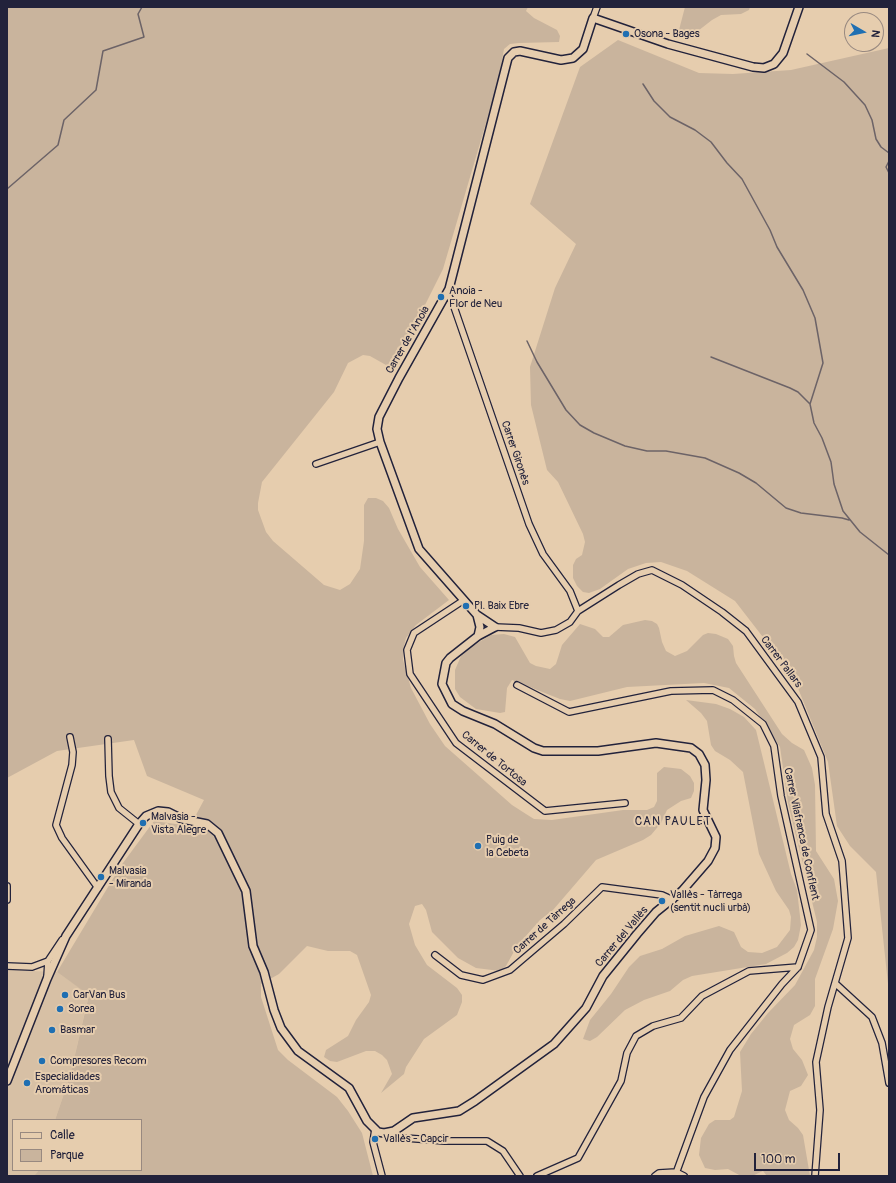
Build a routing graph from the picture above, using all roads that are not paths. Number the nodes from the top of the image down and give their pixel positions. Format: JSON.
{"nodes":[{"id":1,"x":597,"y":7,"type":"edge"},
{"id":2,"x":799,"y":7,"type":"edge"},
{"id":3,"x":594,"y":18,"type":"junction"},
{"id":4,"x":447,"y":294,"type":"junction"},
{"id":5,"x":380,"y":442,"type":"junction"},
{"id":6,"x":316,"y":464,"type":"dead end"},
{"id":7,"x":464,"y":600,"type":"junction"},
{"id":8,"x":578,"y":611,"type":"junction"},
{"id":9,"x":477,"y":615,"type":"junction"},
{"id":10,"x":495,"y":627,"type":"junction"},
{"id":11,"x":478,"y":636,"type":"junction"},
{"id":12,"x":517,"y":685,"type":"dead end"},
{"id":13,"x":70,"y":737,"type":"dead end"},
{"id":14,"x":108,"y":739,"type":"dead end"},
{"id":15,"x":625,"y":803,"type":"dead end"},
{"id":16,"x":139,"y":824,"type":"junction"},
{"id":17,"x":7,"y":886,"type":"edge"},
{"id":18,"x":98,"y":888,"type":"junction"},
{"id":19,"x":7,"y":900,"type":"edge"},
{"id":20,"x":673,"y":900,"type":"junction"},
{"id":21,"x":66,"y":936,"type":"junction"},
{"id":22,"x":435,"y":955,"type":"dead end"},
{"id":23,"x":48,"y":961,"type":"junction"},
{"id":24,"x":7,"y":966,"type":"edge"},
{"id":25,"x":798,"y":967,"type":"junction"},
{"id":26,"x":47,"y":979,"type":"junction"},
{"id":27,"x":836,"y":984,"type":"junction"},
{"id":28,"x":7,"y":1081,"type":"edge"},
{"id":29,"x":889,"y":1083,"type":"edge"},
{"id":30,"x":375,"y":1129,"type":"junction"},
{"id":31,"x":394,"y":1131,"type":"junction"},
{"id":32,"x":675,"y":1174,"type":"edge"},
{"id":33,"x":382,"y":1176,"type":"edge"},
{"id":34,"x":520,"y":1176,"type":"edge"},
{"id":35,"x":537,"y":1176,"type":"edge"},
{"id":36,"x":655,"y":1176,"type":"edge"},
{"id":37,"x":684,"y":1176,"type":"edge"},
{"id":38,"x":815,"y":1176,"type":"edge"}],
"edges":[{"from":1,"to":3,"type":"street"},
{"from":2,"to":3,"type":"street"},
{"from":3,"to":4,"type":"street","name":"Carrer de l'Anoia"},
{"from":4,"to":5,"type":"street","name":"Carrer de l'Anoia"},
{"from":4,"to":8,"type":"street","name":"Carrer Gironès"},
{"from":5,"to":6,"type":"street"},
{"from":5,"to":7,"type":"street","name":"Carrer de l'Anoia"},
{"from":7,"to":9,"type":"street","name":"Carrer de l'Anoia"},
{"from":7,"to":15,"type":"street","name":"Carrer de Tortosa"},
{"from":8,"to":10,"type":"street","name":"Carrer Pallars"},
{"from":8,"to":27,"type":"street","name":"Carrer Pallars"},
{"from":9,"to":10,"type":"street","name":"Carrer de l'Anoia"},
{"from":9,"to":11,"type":"street"},
{"from":10,"to":11,"type":"street","name":"Carrer del Vallès"},
{"from":11,"to":20,"type":"street","name":"Carrer del Vallès"},
{"from":12,"to":25,"type":"street","name":"Carrer Vilafranca de Conflent"},
{"from":13,"to":18,"type":"street"},
{"from":14,"to":16,"type":"street"},
{"from":16,"to":18,"type":"street"},
{"from":16,"to":30,"type":"street"},
{"from":17,"to":19,"type":"street"},
{"from":18,"to":21,"type":"street"},
{"from":20,"to":22,"type":"street","name":"Carrer de Tàrrega"},
{"from":20,"to":31,"type":"street","name":"Carrer del Vallès"},
{"from":21,"to":23,"type":"street"},
{"from":21,"to":26,"type":"street"},
{"from":23,"to":24,"type":"street"},
{"from":23,"to":26,"type":"street"},
{"from":25,"to":32,"type":"street","name":"Carrer Vilafranca de Conflent"},
{"from":25,"to":35,"type":"street"},
{"from":26,"to":28,"type":"street"},
{"from":27,"to":29,"type":"street"},
{"from":27,"to":38,"type":"street","name":"Carrer Pallars"},
{"from":30,"to":31,"type":"street"},
{"from":30,"to":33,"type":"street"},
{"from":31,"to":34,"type":"street"},
{"from":32,"to":36,"type":"street"},
{"from":32,"to":37,"type":"street"}]}
